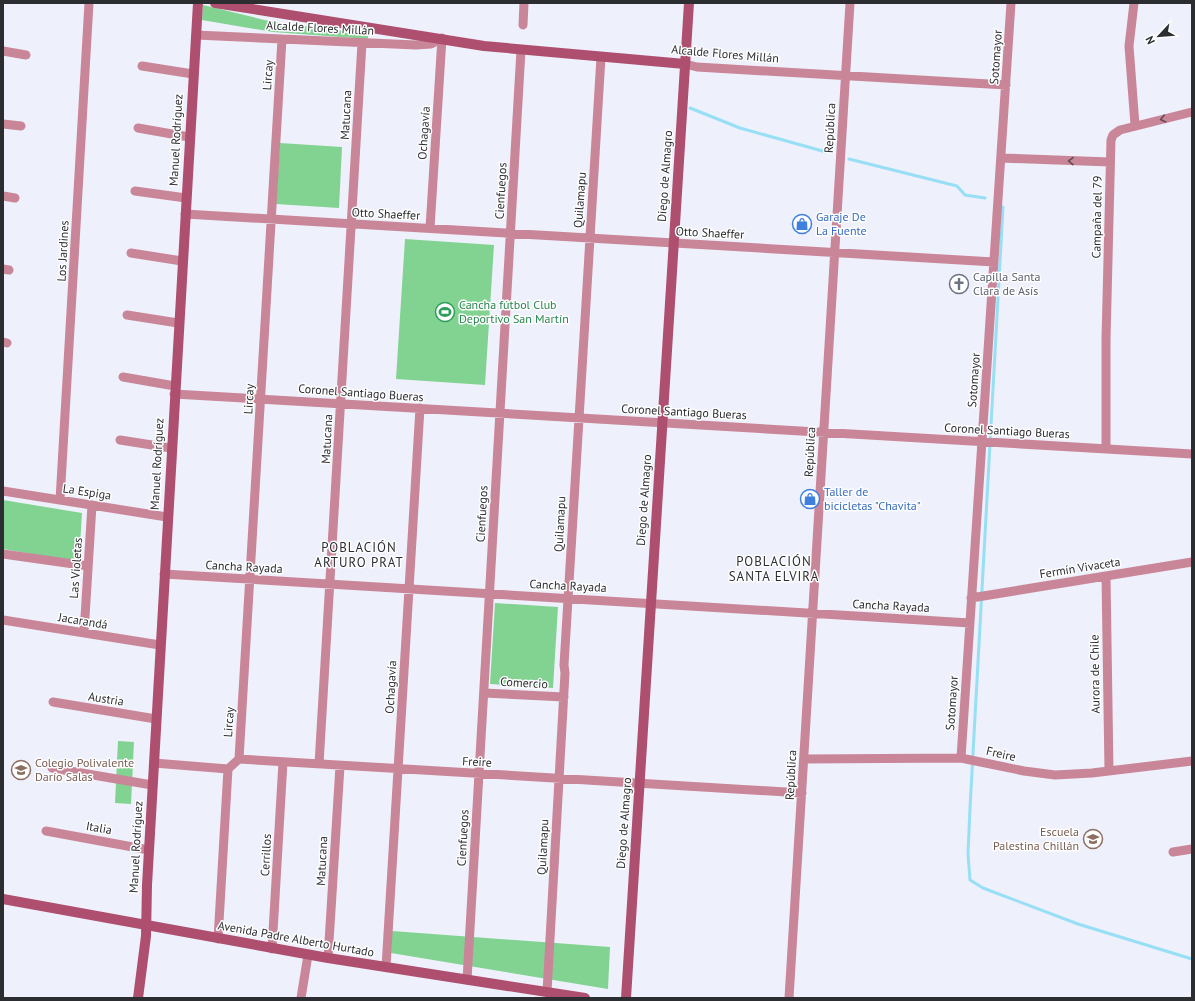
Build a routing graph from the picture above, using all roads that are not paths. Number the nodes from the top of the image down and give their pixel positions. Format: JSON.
{"nodes":[{"id":1,"x":89,"y":3,"type":"edge"},
{"id":2,"x":198,"y":3,"type":"edge"},
{"id":3,"x":215,"y":3,"type":"edge"},
{"id":4,"x":524,"y":3,"type":"edge"},
{"id":5,"x":688,"y":3,"type":"edge"},
{"id":6,"x":850,"y":3,"type":"edge"},
{"id":7,"x":1011,"y":3,"type":"edge"},
{"id":8,"x":1134,"y":3,"type":"edge"},
{"id":9,"x":523,"y":25,"type":"dead end"},
{"id":10,"x":196,"y":36,"type":"junction"},
{"id":11,"x":442,"y":38,"type":"junction"},
{"id":12,"x":282,"y":39,"type":"junction"},
{"id":13,"x":362,"y":43,"type":"junction"},
{"id":14,"x":522,"y":50,"type":"junction"},
{"id":15,"x":3,"y":51,"type":"edge"},
{"id":16,"x":26,"y":55,"type":"dead end"},
{"id":17,"x":601,"y":57,"type":"junction"},
{"id":18,"x":685,"y":64,"type":"junction"},
{"id":19,"x":142,"y":66,"type":"dead end"},
{"id":20,"x":193,"y":74,"type":"junction"},
{"id":21,"x":845,"y":76,"type":"junction"},
{"id":22,"x":1006,"y":85,"type":"junction"},
{"id":23,"x":1192,"y":112,"type":"edge"},
{"id":24,"x":3,"y":124,"type":"edge"},
{"id":25,"x":1135,"y":125,"type":"junction"},
{"id":26,"x":21,"y":126,"type":"dead end"},
{"id":27,"x":138,"y":128,"type":"dead end"},
{"id":28,"x":189,"y":137,"type":"junction"},
{"id":29,"x":1001,"y":158,"type":"junction"},
{"id":30,"x":1110,"y":162,"type":"junction"},
{"id":31,"x":135,"y":191,"type":"dead end"},
{"id":32,"x":3,"y":196,"type":"edge"},
{"id":33,"x":15,"y":198,"type":"dead end"},
{"id":34,"x":186,"y":198,"type":"junction"},
{"id":35,"x":185,"y":214,"type":"junction"},
{"id":36,"x":272,"y":219,"type":"junction"},
{"id":37,"x":351,"y":224,"type":"junction"},
{"id":38,"x":430,"y":228,"type":"junction"},
{"id":39,"x":511,"y":233,"type":"junction"},
{"id":40,"x":590,"y":238,"type":"junction"},
{"id":41,"x":674,"y":243,"type":"junction"},
{"id":42,"x":834,"y":252,"type":"junction"},
{"id":43,"x":131,"y":253,"type":"dead end"},
{"id":44,"x":182,"y":261,"type":"junction"},
{"id":45,"x":994,"y":262,"type":"junction"},
{"id":46,"x":127,"y":315,"type":"dead end"},
{"id":47,"x":178,"y":323,"type":"junction"},
{"id":48,"x":123,"y":377,"type":"dead end"},
{"id":49,"x":174,"y":390,"type":"junction"},
{"id":50,"x":261,"y":398,"type":"junction"},
{"id":51,"x":341,"y":403,"type":"junction"},
{"id":52,"x":420,"y":408,"type":"junction"},
{"id":53,"x":500,"y":413,"type":"junction"},
{"id":54,"x":579,"y":418,"type":"junction"},
{"id":55,"x":662,"y":423,"type":"junction"},
{"id":56,"x":824,"y":433,"type":"junction"},
{"id":57,"x":120,"y":440,"type":"dead end"},
{"id":58,"x":984,"y":442,"type":"junction"},
{"id":59,"x":171,"y":448,"type":"junction"},
{"id":60,"x":1106,"y":448,"type":"junction"},
{"id":61,"x":1192,"y":454,"type":"edge"},
{"id":62,"x":3,"y":491,"type":"edge"},
{"id":63,"x":60,"y":500,"type":"junction"},
{"id":64,"x":92,"y":505,"type":"junction"},
{"id":65,"x":168,"y":517,"type":"junction"},
{"id":66,"x":3,"y":554,"type":"edge"},
{"id":67,"x":1192,"y":562,"type":"edge"},
{"id":68,"x":88,"y":566,"type":"junction"},
{"id":69,"x":164,"y":574,"type":"junction"},
{"id":70,"x":1106,"y":576,"type":"junction"},
{"id":71,"x":250,"y":579,"type":"junction"},
{"id":72,"x":330,"y":584,"type":"junction"},
{"id":73,"x":409,"y":589,"type":"junction"},
{"id":74,"x":489,"y":594,"type":"junction"},
{"id":75,"x":980,"y":597,"type":"junction"},
{"id":76,"x":568,"y":599,"type":"junction"},
{"id":77,"x":651,"y":603,"type":"junction"},
{"id":78,"x":813,"y":613,"type":"junction"},
{"id":79,"x":3,"y":620,"type":"edge"},
{"id":80,"x":970,"y":623,"type":"junction"},
{"id":81,"x":84,"y":633,"type":"junction"},
{"id":82,"x":160,"y":645,"type":"junction"},
{"id":83,"x":484,"y":693,"type":"junction"},
{"id":84,"x":564,"y":697,"type":"junction"},
{"id":85,"x":53,"y":702,"type":"dead end"},
{"id":86,"x":156,"y":719,"type":"junction"},
{"id":87,"x":961,"y":758,"type":"junction"},
{"id":88,"x":804,"y":759,"type":"junction"},
{"id":89,"x":239,"y":760,"type":"junction"},
{"id":90,"x":1192,"y":761,"type":"edge"},
{"id":91,"x":283,"y":762,"type":"junction"},
{"id":92,"x":154,"y":763,"type":"junction"},
{"id":93,"x":319,"y":764,"type":"junction"},
{"id":94,"x":340,"y":766,"type":"junction"},
{"id":95,"x":52,"y":768,"type":"dead end"},
{"id":96,"x":228,"y":769,"type":"junction"},
{"id":97,"x":398,"y":769,"type":"junction"},
{"id":98,"x":1109,"y":771,"type":"junction"},
{"id":99,"x":479,"y":774,"type":"junction"},
{"id":100,"x":559,"y":779,"type":"junction"},
{"id":101,"x":152,"y":784,"type":"junction"},
{"id":102,"x":640,"y":784,"type":"junction"},
{"id":103,"x":802,"y":794,"type":"junction"},
{"id":104,"x":46,"y":831,"type":"dead end"},
{"id":105,"x":1192,"y":849,"type":"edge"},
{"id":106,"x":149,"y":850,"type":"junction"},
{"id":107,"x":1173,"y":852,"type":"dead end"},
{"id":108,"x":3,"y":899,"type":"edge"},
{"id":109,"x":146,"y":926,"type":"junction"},
{"id":110,"x":218,"y":939,"type":"junction"},
{"id":111,"x":272,"y":948,"type":"junction"},
{"id":112,"x":308,"y":955,"type":"junction"},
{"id":113,"x":328,"y":958,"type":"junction"},
{"id":114,"x":386,"y":967,"type":"junction"},
{"id":115,"x":467,"y":980,"type":"junction"},
{"id":116,"x":547,"y":992,"type":"junction"},
{"id":117,"x":138,"y":998,"type":"edge"},
{"id":118,"x":301,"y":998,"type":"edge"},
{"id":119,"x":585,"y":998,"type":"edge"},
{"id":120,"x":626,"y":998,"type":"edge"},
{"id":121,"x":789,"y":998,"type":"edge"}],
"edges":[{"from":1,"to":63,"type":"street","name":"Los Jardines"},
{"from":2,"to":10,"type":"street","name":"Manuel Rodríguez"},
{"from":3,"to":11,"type":"street","name":"Alcalde Flores Millán"},
{"from":4,"to":9,"type":"street"},
{"from":5,"to":18,"type":"street","name":"Diego de Almagro"},
{"from":6,"to":21,"type":"street","name":"República"},
{"from":7,"to":22,"type":"street","name":"Sotomayor"},
{"from":8,"to":25,"type":"street"},
{"from":10,"to":12,"type":"street","name":"Alcalde Flores Millán"},
{"from":10,"to":20,"type":"street","name":"Manuel Rodríguez"},
{"from":11,"to":13,"type":"street","name":"Alcalde Flores Millán"},
{"from":11,"to":14,"type":"street","name":"Alcalde Flores Millán"},
{"from":11,"to":38,"type":"street","name":"Ochagavía"},
{"from":12,"to":13,"type":"street","name":"Alcalde Flores Millán"},
{"from":12,"to":36,"type":"street","name":"Lircay"},
{"from":13,"to":37,"type":"street","name":"Matucana"},
{"from":14,"to":17,"type":"street","name":"Alcalde Flores Millán"},
{"from":14,"to":39,"type":"street","name":"Cienfuegos"},
{"from":15,"to":16,"type":"street"},
{"from":17,"to":18,"type":"street","name":"Alcalde Flores Millán"},
{"from":17,"to":40,"type":"street","name":"Quilamapu"},
{"from":18,"to":21,"type":"street","name":"Alcalde Flores Millán"},
{"from":18,"to":41,"type":"street","name":"Diego de Almagro"},
{"from":19,"to":20,"type":"street"},
{"from":20,"to":28,"type":"street","name":"Manuel Rodríguez"},
{"from":21,"to":22,"type":"street","name":"Alcalde Flores Millán"},
{"from":21,"to":42,"type":"street","name":"República"},
{"from":22,"to":29,"type":"street","name":"Sotomayor"},
{"from":23,"to":25,"type":"street","one_way":true},
{"from":24,"to":26,"type":"street"},
{"from":25,"to":30,"type":"street","name":"Campaña del 79"},
{"from":27,"to":28,"type":"street"},
{"from":28,"to":34,"type":"street","name":"Manuel Rodríguez"},
{"from":30,"to":29,"type":"street","one_way":true},
{"from":29,"to":45,"type":"street","name":"Sotomayor"},
{"from":30,"to":60,"type":"street","name":"Campaña del 79"},
{"from":31,"to":34,"type":"street"},
{"from":32,"to":33,"type":"street"},
{"from":34,"to":35,"type":"street","name":"Manuel Rodríguez"},
{"from":35,"to":36,"type":"street","name":"Otto Shaeffer"},
{"from":35,"to":44,"type":"street","name":"Manuel Rodríguez"},
{"from":36,"to":37,"type":"street","name":"Otto Shaeffer"},
{"from":36,"to":50,"type":"street","name":"Lircay"},
{"from":37,"to":38,"type":"street","name":"Otto Shaeffer"},
{"from":37,"to":51,"type":"street","name":"Matucana"},
{"from":38,"to":39,"type":"street","name":"Otto Shaeffer"},
{"from":39,"to":40,"type":"street","name":"Otto Shaeffer"},
{"from":39,"to":53,"type":"street","name":"Cienfuegos"},
{"from":40,"to":41,"type":"street","name":"Otto Shaeffer"},
{"from":40,"to":54,"type":"street","name":"Quilamapu"},
{"from":41,"to":42,"type":"street","name":"Otto Shaeffer"},
{"from":41,"to":55,"type":"street","name":"Diego de Almagro"},
{"from":42,"to":45,"type":"street","name":"Otto Shaeffer"},
{"from":42,"to":56,"type":"street","name":"República"},
{"from":43,"to":44,"type":"street"},
{"from":44,"to":47,"type":"street","name":"Manuel Rodríguez"},
{"from":45,"to":58,"type":"street","name":"Sotomayor"},
{"from":46,"to":47,"type":"street"},
{"from":47,"to":49,"type":"street","name":"Manuel Rodríguez"},
{"from":48,"to":49,"type":"street","name":"Coronel Santiago Bueras"},
{"from":49,"to":50,"type":"street","name":"Coronel Santiago Bueras"},
{"from":49,"to":59,"type":"street","name":"Manuel Rodríguez"},
{"from":50,"to":51,"type":"street","name":"Coronel Santiago Bueras"},
{"from":50,"to":71,"type":"street","name":"Lircay"},
{"from":51,"to":52,"type":"street","name":"Coronel Santiago Bueras"},
{"from":51,"to":72,"type":"street","name":"Matucana"},
{"from":52,"to":53,"type":"street","name":"Coronel Santiago Bueras"},
{"from":52,"to":73,"type":"street","name":"Ochagavía"},
{"from":53,"to":54,"type":"street","name":"Coronel Santiago Bueras"},
{"from":53,"to":74,"type":"street","name":"Cienfuegos"},
{"from":54,"to":55,"type":"street","name":"Coronel Santiago Bueras"},
{"from":54,"to":76,"type":"street","name":"Quilamapu"},
{"from":55,"to":56,"type":"street","name":"Coronel Santiago Bueras"},
{"from":55,"to":77,"type":"street","name":"Diego de Almagro"},
{"from":56,"to":58,"type":"street","name":"Coronel Santiago Bueras"},
{"from":56,"to":78,"type":"street","name":"República"},
{"from":57,"to":59,"type":"street"},
{"from":58,"to":60,"type":"street","name":"Coronel Santiago Bueras"},
{"from":58,"to":75,"type":"street","name":"Sotomayor"},
{"from":59,"to":65,"type":"street","name":"Manuel Rodríguez"},
{"from":60,"to":61,"type":"street","name":"Coronel Santiago Bueras"},
{"from":62,"to":63,"type":"street","name":"La Espiga"},
{"from":63,"to":64,"type":"street","name":"La Espiga"},
{"from":64,"to":65,"type":"street","name":"La Espiga"},
{"from":64,"to":68,"type":"street","name":"Las Violetas"},
{"from":65,"to":69,"type":"street","name":"Manuel Rodríguez"},
{"from":66,"to":68,"type":"street"},
{"from":67,"to":70,"type":"street","name":"Fermín Vivaceta"},
{"from":68,"to":81,"type":"street","name":"Las Violetas"},
{"from":69,"to":71,"type":"street","name":"Cancha Rayada"},
{"from":69,"to":82,"type":"street","name":"Manuel Rodríguez"},
{"from":70,"to":75,"type":"street","name":"Fermín Vivaceta"},
{"from":70,"to":98,"type":"street","name":"Aurora de Chile"},
{"from":71,"to":72,"type":"street","name":"Cancha Rayada"},
{"from":71,"to":89,"type":"street","name":"Lircay"},
{"from":72,"to":73,"type":"street","name":"Cancha Rayada"},
{"from":72,"to":93,"type":"street","name":"Matucana"},
{"from":73,"to":74,"type":"street","name":"Cancha Rayada"},
{"from":73,"to":97,"type":"street","name":"Ochagavía"},
{"from":74,"to":76,"type":"street","name":"Cancha Rayada"},
{"from":74,"to":83,"type":"street","name":"Cienfuegos"},
{"from":75,"to":80,"type":"street","name":"Sotomayor"},
{"from":76,"to":77,"type":"street","name":"Cancha Rayada"},
{"from":76,"to":84,"type":"street","name":"Quilamapu"},
{"from":77,"to":78,"type":"street","name":"Cancha Rayada"},
{"from":77,"to":102,"type":"street","name":"Diego de Almagro"},
{"from":78,"to":80,"type":"street","name":"Cancha Rayada"},
{"from":78,"to":88,"type":"street","name":"República"},
{"from":79,"to":81,"type":"street","name":"Jacarandá"},
{"from":80,"to":87,"type":"street","name":"Sotomayor"},
{"from":81,"to":82,"type":"street","name":"Jacarandá"},
{"from":82,"to":86,"type":"street","name":"Manuel Rodríguez"},
{"from":83,"to":84,"type":"street","name":"Comercio"},
{"from":83,"to":99,"type":"street","name":"Cienfuegos"},
{"from":84,"to":100,"type":"street","name":"Quilamapu"},
{"from":85,"to":86,"type":"street","name":"Austria"},
{"from":86,"to":92,"type":"street","name":"Manuel Rodríguez"},
{"from":87,"to":88,"type":"street","name":"Freire"},
{"from":87,"to":98,"type":"street","name":"Freire"},
{"from":88,"to":103,"type":"street","name":"República"},
{"from":89,"to":91,"type":"street","name":"Freire"},
{"from":89,"to":96,"type":"street"},
{"from":90,"to":98,"type":"street","name":"Freire"},
{"from":91,"to":93,"type":"street","name":"Freire"},
{"from":91,"to":111,"type":"street","name":"Cerrillos"},
{"from":92,"to":96,"type":"street"},
{"from":92,"to":101,"type":"street","name":"Manuel Rodríguez"},
{"from":93,"to":94,"type":"street","name":"Freire"},
{"from":94,"to":97,"type":"street","name":"Freire"},
{"from":94,"to":113,"type":"street","name":"Matucana"},
{"from":95,"to":101,"type":"street"},
{"from":96,"to":110,"type":"street"},
{"from":97,"to":99,"type":"street","name":"Freire"},
{"from":97,"to":114,"type":"street","name":"Ochagavía"},
{"from":99,"to":100,"type":"street","name":"Freire"},
{"from":99,"to":115,"type":"street","name":"Cienfuegos"},
{"from":100,"to":102,"type":"street","name":"Freire"},
{"from":100,"to":116,"type":"street","name":"Quilamapu"},
{"from":101,"to":106,"type":"street","name":"Manuel Rodríguez"},
{"from":102,"to":103,"type":"street","name":"Freire"},
{"from":102,"to":120,"type":"street","name":"Diego de Almagro"},
{"from":103,"to":121,"type":"street","name":"República"},
{"from":104,"to":106,"type":"street","name":"Italia"},
{"from":105,"to":107,"type":"street"},
{"from":106,"to":109,"type":"street","name":"Manuel Rodríguez"},
{"from":108,"to":109,"type":"street","name":"Avenida Padre Alberto Hurtado"},
{"from":109,"to":110,"type":"street","name":"Avenida Padre Alberto Hurtado"},
{"from":109,"to":117,"type":"street","name":"Manuel Rodríguez"},
{"from":110,"to":111,"type":"street","name":"Avenida Padre Alberto Hurtado"},
{"from":111,"to":112,"type":"street","name":"Avenida Padre Alberto Hurtado"},
{"from":112,"to":113,"type":"street","name":"Avenida Padre Alberto Hurtado"},
{"from":112,"to":118,"type":"street"},
{"from":113,"to":114,"type":"street","name":"Avenida Padre Alberto Hurtado"},
{"from":114,"to":115,"type":"street","name":"Avenida Padre Alberto Hurtado"},
{"from":115,"to":116,"type":"street","name":"Avenida Padre Alberto Hurtado"},
{"from":116,"to":119,"type":"street","name":"Avenida Padre Alberto Hurtado"}]}
